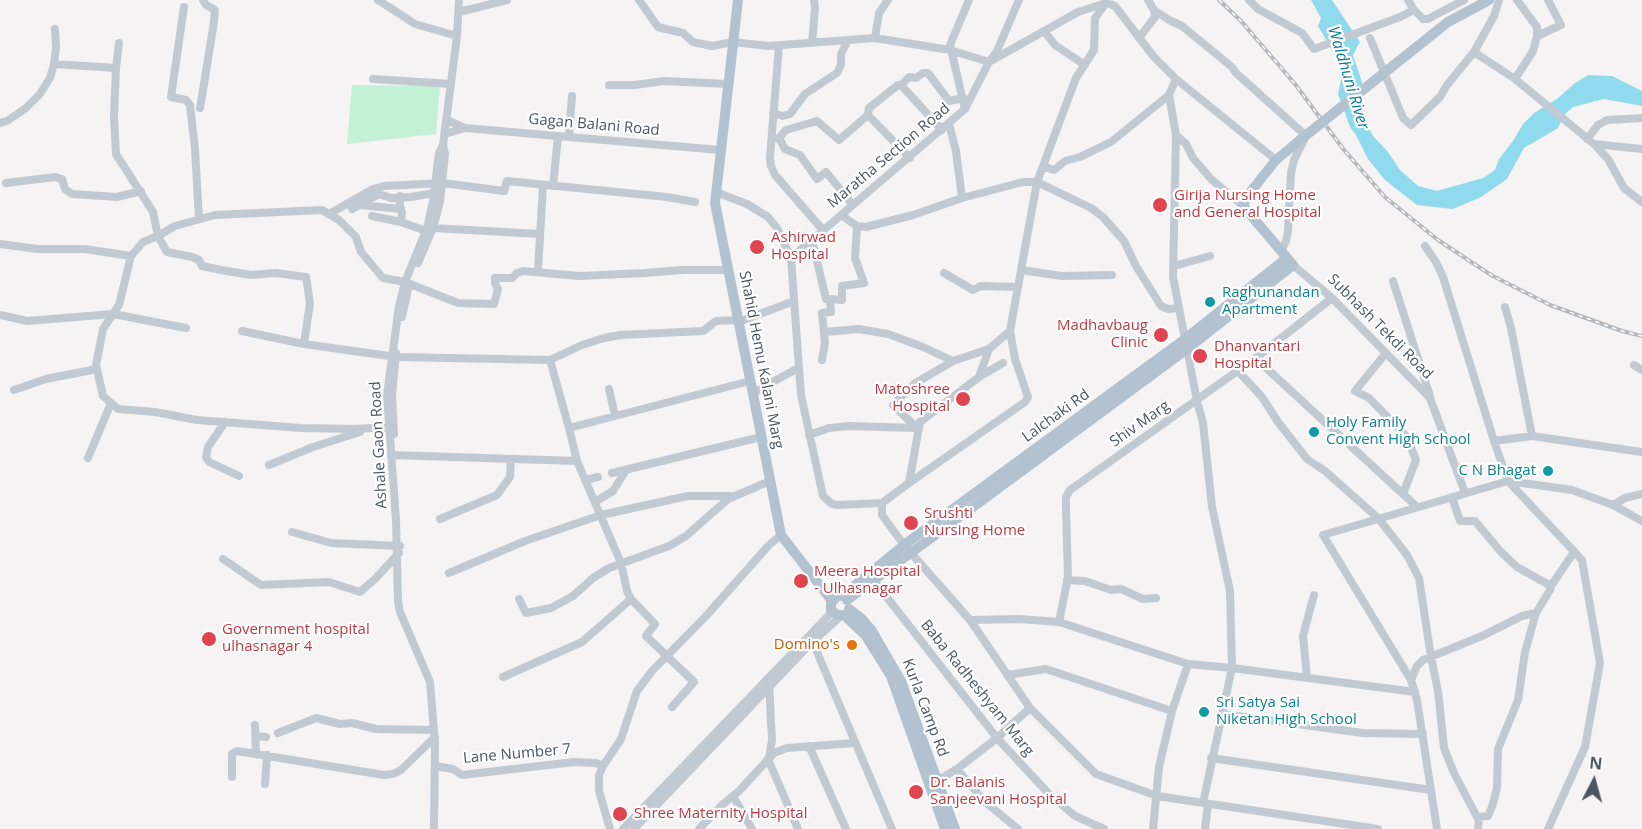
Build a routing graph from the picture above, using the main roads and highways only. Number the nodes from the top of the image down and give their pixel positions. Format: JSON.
{"nodes":[{"id":1,"x":738,"y":0,"type":"edge"},
{"id":2,"x":1489,"y":0,"type":"edge"},
{"id":3,"x":841,"y":607,"type":"junction"},
{"id":4,"x":945,"y":829,"type":"edge"},
{"id":5,"x":955,"y":829,"type":"edge"}],
"edges":[{"from":1,"to":3,"type":"main road","name":"Shahid Hemu Kalani Marg"},
{"from":2,"to":3,"type":"main road","name":"Lalchaki Rd","bridge":true},
{"from":3,"to":4,"type":"main road","name":"Kurla Camp Rd"},
{"from":3,"to":5,"type":"main road","name":"Kurla Camp Rd"}]}
